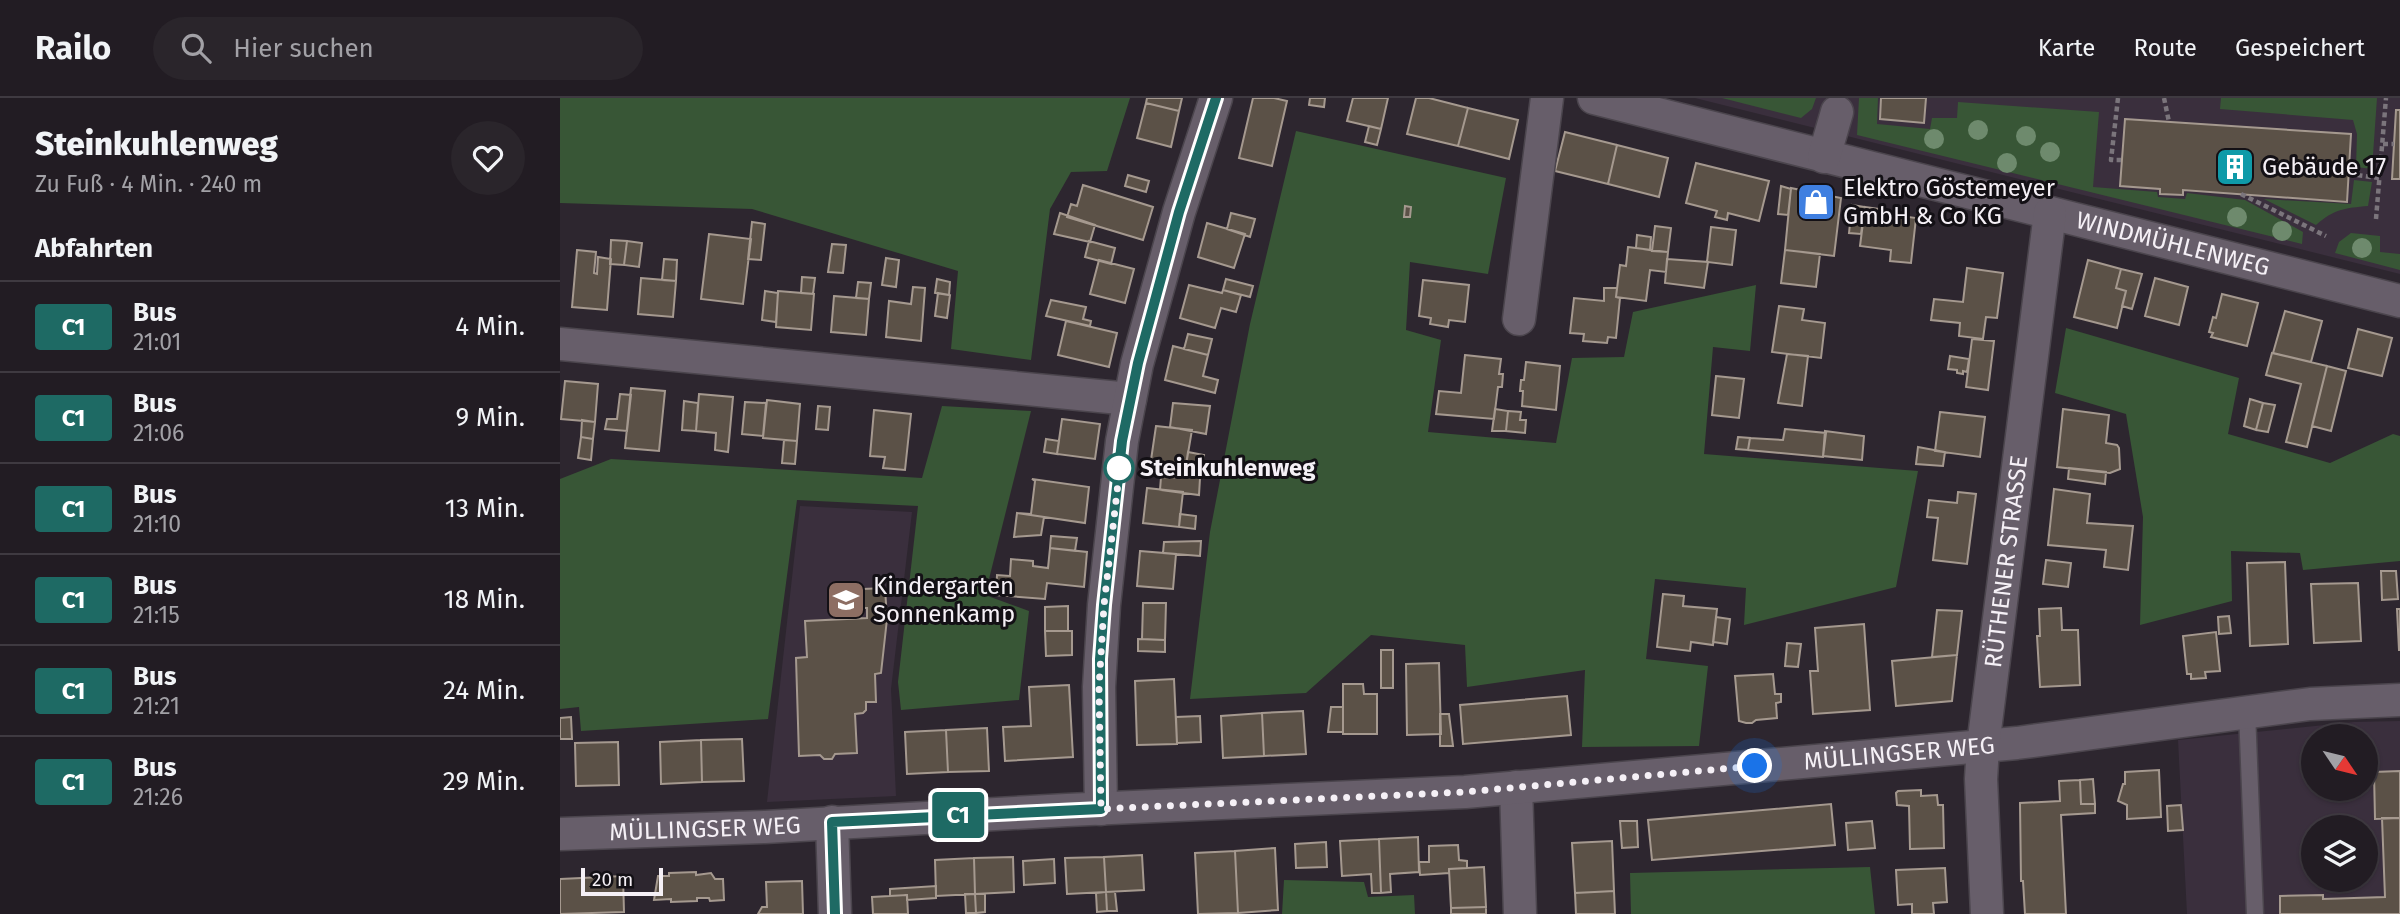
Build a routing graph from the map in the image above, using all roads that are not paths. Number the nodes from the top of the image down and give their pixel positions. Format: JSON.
{"nodes":[{"id":1,"x":1216,"y":98,"type":"edge"},
{"id":2,"x":1547,"y":98,"type":"edge"},
{"id":3,"x":1594,"y":98,"type":"edge"},
{"id":4,"x":1837,"y":105,"type":"edge"},
{"id":5,"x":1824,"y":156,"type":"junction"},
{"id":6,"x":2050,"y":213,"type":"junction"},
{"id":7,"x":2400,"y":301,"type":"edge"},
{"id":8,"x":1519,"y":319,"type":"dead end"},
{"id":9,"x":560,"y":344,"type":"edge"},
{"id":10,"x":1130,"y":399,"type":"junction"},
{"id":11,"x":2400,"y":700,"type":"edge"},
{"id":12,"x":2247,"y":712,"type":"junction"},
{"id":13,"x":1983,"y":746,"type":"junction"},
{"id":14,"x":1516,"y":788,"type":"junction"},
{"id":15,"x":1101,"y":809,"type":"junction"},
{"id":16,"x":832,"y":822,"type":"junction"},
{"id":17,"x":560,"y":834,"type":"edge"},
{"id":18,"x":835,"y":914,"type":"edge"},
{"id":19,"x":1520,"y":914,"type":"edge"},
{"id":20,"x":1987,"y":914,"type":"edge"},
{"id":21,"x":2255,"y":914,"type":"edge"}],
"edges":[{"from":1,"to":10,"type":"street"},
{"from":2,"to":8,"type":"street"},
{"from":3,"to":5,"type":"street","name":"WINDMÜHLENWEG"},
{"from":4,"to":5,"type":"street"},
{"from":5,"to":6,"type":"street","name":"WINDMÜHLENWEG"},
{"from":6,"to":7,"type":"street","name":"WINDMÜHLENWEG"},
{"from":6,"to":13,"type":"street","name":"RÜTHENER STRASSE"},
{"from":9,"to":10,"type":"street"},
{"from":10,"to":15,"type":"street"},
{"from":11,"to":12,"type":"street","name":"MÜLLINGSER WEG"},
{"from":12,"to":13,"type":"street","name":"MÜLLINGSER WEG"},
{"from":12,"to":21,"type":"lane"},
{"from":13,"to":14,"type":"street","name":"MÜLLINGSER WEG"},
{"from":13,"to":20,"type":"street","name":"RÜTHENER STRASSE"},
{"from":14,"to":15,"type":"street","name":"MÜLLINGSER WEG"},
{"from":14,"to":19,"type":"street"},
{"from":15,"to":16,"type":"street","name":"MÜLLINGSER WEG"},
{"from":16,"to":17,"type":"street","name":"MÜLLINGSER WEG"},
{"from":16,"to":18,"type":"street"}]}
